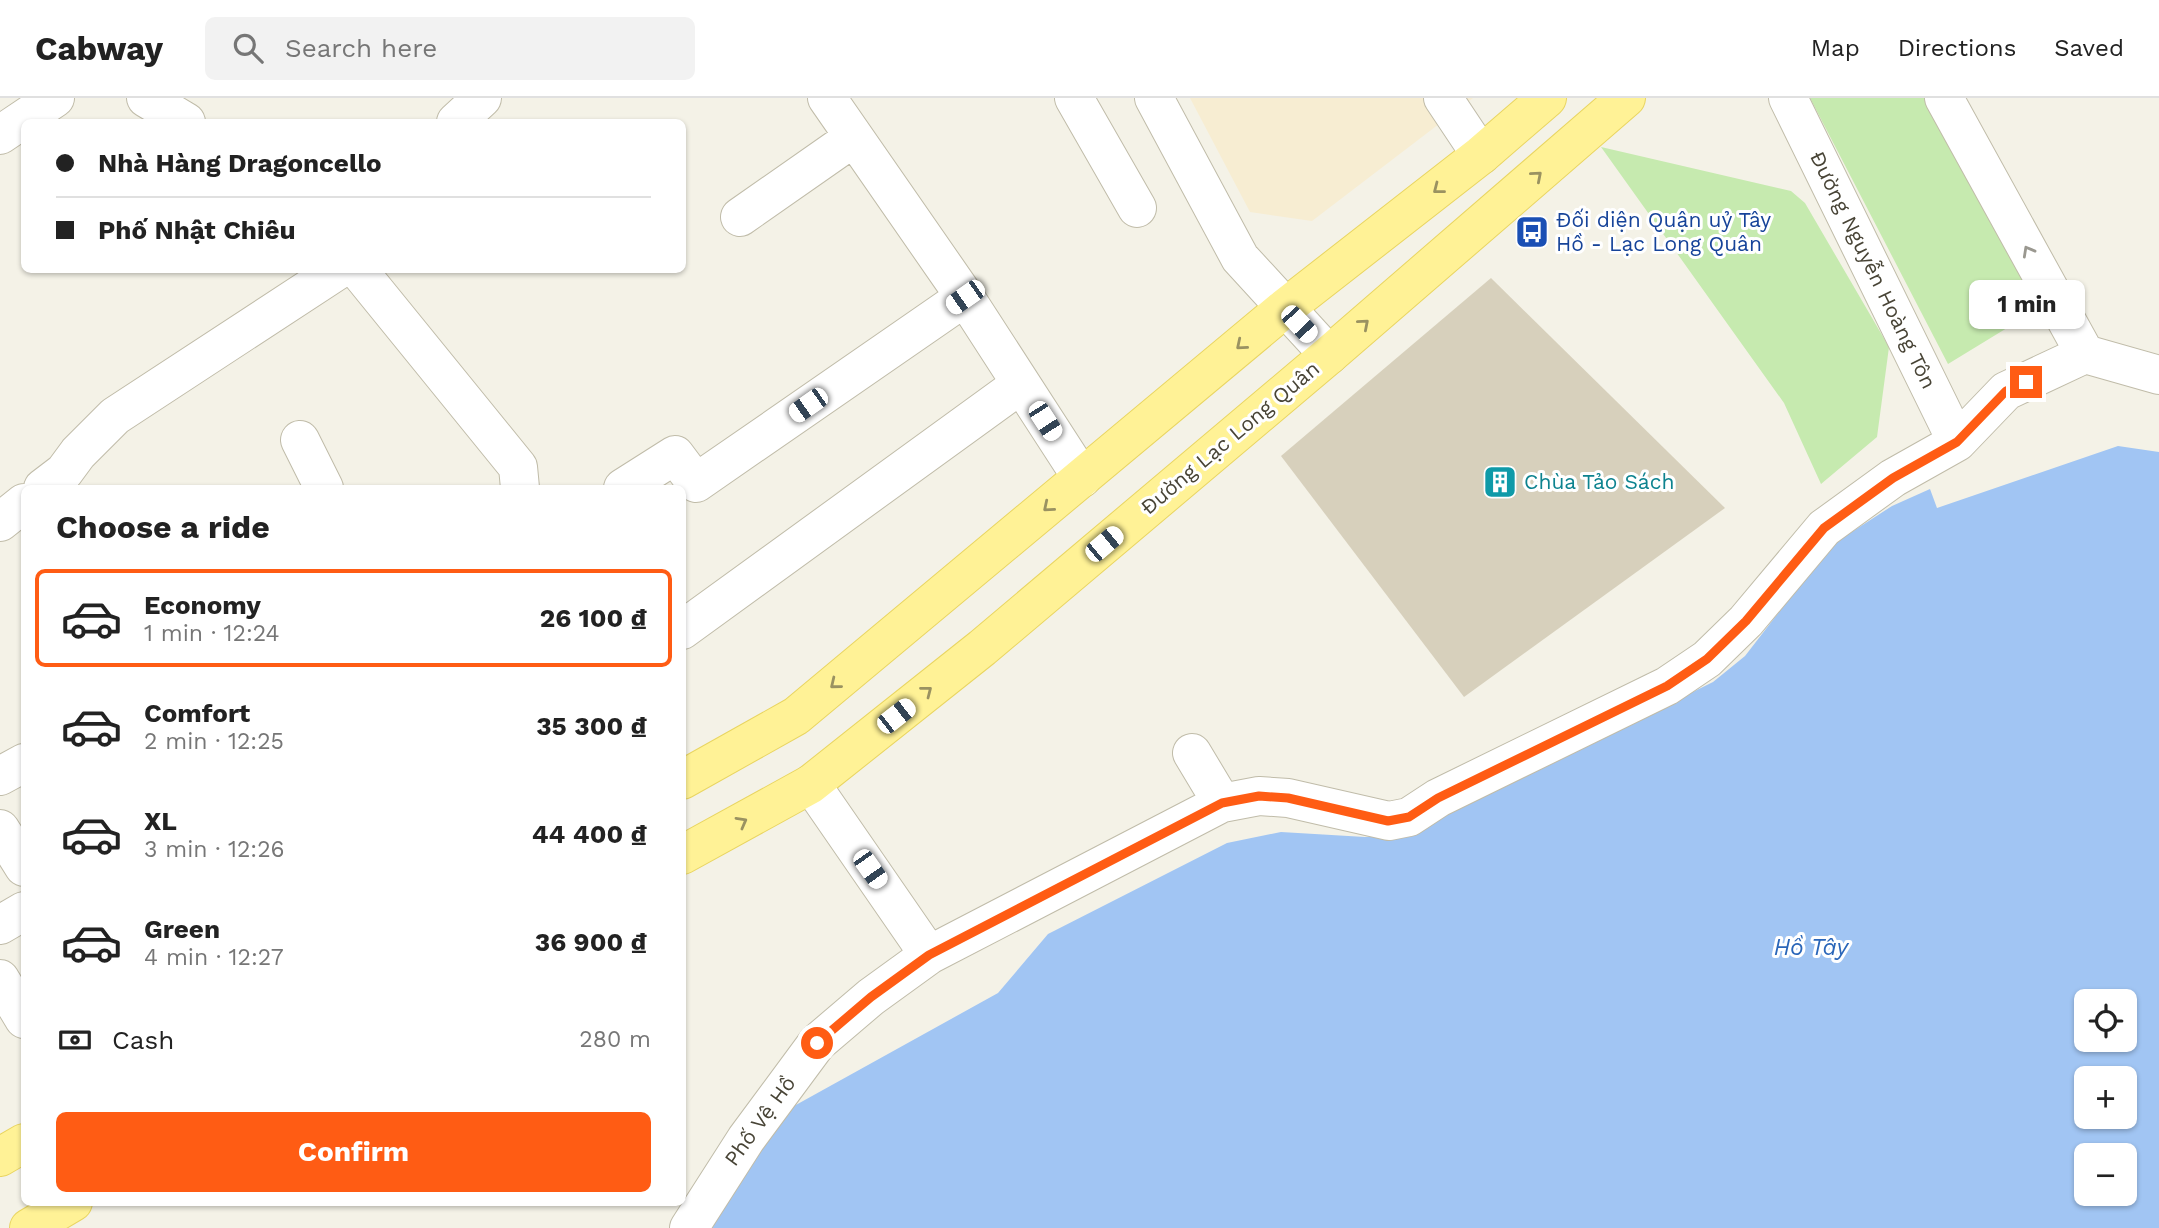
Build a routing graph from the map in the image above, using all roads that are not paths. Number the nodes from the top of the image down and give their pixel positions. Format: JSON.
{"nodes":[{"id":1,"x":55,"y":98,"type":"edge"},
{"id":2,"x":146,"y":98,"type":"edge"},
{"id":3,"x":482,"y":98,"type":"edge"},
{"id":4,"x":827,"y":98,"type":"edge"},
{"id":5,"x":1074,"y":98,"type":"edge"},
{"id":6,"x":1154,"y":98,"type":"edge"},
{"id":7,"x":1443,"y":98,"type":"edge"},
{"id":8,"x":1547,"y":98,"type":"edge"},
{"id":9,"x":1626,"y":98,"type":"edge"},
{"id":10,"x":1788,"y":98,"type":"edge"},
{"id":11,"x":1944,"y":98,"type":"edge"},
{"id":12,"x":24,"y":119,"type":"edge"},
{"id":13,"x":181,"y":119,"type":"edge"},
{"id":14,"x":459,"y":119,"type":"edge"},
{"id":15,"x":21,"y":121,"type":"edge"},
{"id":16,"x":0,"y":135,"type":"edge"},
{"id":17,"x":853,"y":138,"type":"junction"},
{"id":18,"x":1481,"y":155,"type":"junction"},
{"id":19,"x":1137,"y":208,"type":"dead end"},
{"id":20,"x":740,"y":217,"type":"dead end"},
{"id":21,"x":333,"y":273,"type":"edge"},
{"id":22,"x":360,"y":273,"type":"edge"},
{"id":23,"x":965,"y":297,"type":"junction"},
{"id":24,"x":1284,"y":308,"type":"junction"},
{"id":25,"x":2085,"y":354,"type":"junction"},
{"id":26,"x":1329,"y":355,"type":"junction"},
{"id":27,"x":2159,"y":375,"type":"edge"},
{"id":28,"x":1021,"y":384,"type":"junction"},
{"id":29,"x":300,"y":440,"type":"dead end"},
{"id":30,"x":1957,"y":442,"type":"junction"},
{"id":31,"x":1082,"y":478,"type":"junction"},
{"id":32,"x":47,"y":485,"type":"edge"},
{"id":33,"x":322,"y":485,"type":"edge"},
{"id":34,"x":520,"y":485,"type":"edge"},
{"id":35,"x":628,"y":485,"type":"edge"},
{"id":36,"x":21,"y":505,"type":"edge"},
{"id":37,"x":0,"y":522,"type":"edge"},
{"id":38,"x":686,"y":627,"type":"edge"},
{"id":39,"x":1192,"y":753,"type":"dead end"},
{"id":40,"x":21,"y":765,"type":"edge"},
{"id":41,"x":0,"y":776,"type":"edge"},
{"id":42,"x":686,"y":778,"type":"edge"},
{"id":43,"x":811,"y":784,"type":"junction"},
{"id":44,"x":1222,"y":803,"type":"junction"},
{"id":45,"x":0,"y":829,"type":"edge"},
{"id":46,"x":686,"y":853,"type":"edge"},
{"id":47,"x":21,"y":862,"type":"edge"},
{"id":48,"x":21,"y":913,"type":"edge"},
{"id":49,"x":0,"y":925,"type":"edge"},
{"id":50,"x":929,"y":955,"type":"junction"},
{"id":51,"x":0,"y":979,"type":"edge"},
{"id":52,"x":21,"y":1014,"type":"edge"},
{"id":53,"x":21,"y":1145,"type":"edge"},
{"id":54,"x":0,"y":1157,"type":"edge"},
{"id":55,"x":66,"y":1206,"type":"edge"},
{"id":56,"x":29,"y":1228,"type":"edge"},
{"id":57,"x":689,"y":1228,"type":"edge"}],
"edges":[{"from":1,"to":12,"type":"street"},
{"from":2,"to":13,"type":"street"},
{"from":3,"to":14,"type":"street"},
{"from":4,"to":17,"type":"street"},
{"from":5,"to":19,"type":"street"},
{"from":6,"to":24,"type":"street"},
{"from":7,"to":18,"type":"street"},
{"from":8,"to":18,"type":"main road"},
{"from":26,"to":9,"type":"main road","name":"Đường Lạc Long Quân","one_way":true},
{"from":10,"to":30,"type":"street","name":"Đường Nguyễn Hoàng Tôn"},
{"from":25,"to":11,"type":"street","one_way":true},
{"from":15,"to":16,"type":"street"},
{"from":17,"to":20,"type":"street"},
{"from":17,"to":23,"type":"street"},
{"from":18,"to":24,"type":"main road","one_way":true},
{"from":21,"to":32,"type":"street"},
{"from":22,"to":34,"type":"street"},
{"from":23,"to":28,"type":"street"},
{"from":23,"to":35,"type":"street"},
{"from":24,"to":26,"type":"street"},
{"from":24,"to":31,"type":"main road","one_way":true},
{"from":25,"to":27,"type":"street"},
{"from":25,"to":30,"type":"street","name":"Phố Vệ Hồ"},
{"from":43,"to":26,"type":"main road","name":"Đường Lạc Long Quân","one_way":true},
{"from":28,"to":31,"type":"street"},
{"from":28,"to":38,"type":"street"},
{"from":29,"to":33,"type":"street"},
{"from":30,"to":44,"type":"street","name":"Phố Vệ Hồ"},
{"from":31,"to":42,"type":"main road","one_way":true},
{"from":36,"to":37,"type":"street"},
{"from":39,"to":44,"type":"street"},
{"from":40,"to":41,"type":"street"},
{"from":46,"to":43,"type":"main road","name":"Đường Lạc Long Quân","one_way":true},
{"from":43,"to":50,"type":"street"},
{"from":44,"to":50,"type":"street","name":"Phố Vệ Hồ"},
{"from":45,"to":47,"type":"street"},
{"from":48,"to":49,"type":"street"},
{"from":50,"to":57,"type":"street","name":"Phố Vệ Hồ"},
{"from":51,"to":52,"type":"street"},
{"from":53,"to":54,"type":"main road"},
{"from":55,"to":56,"type":"main road"}]}
